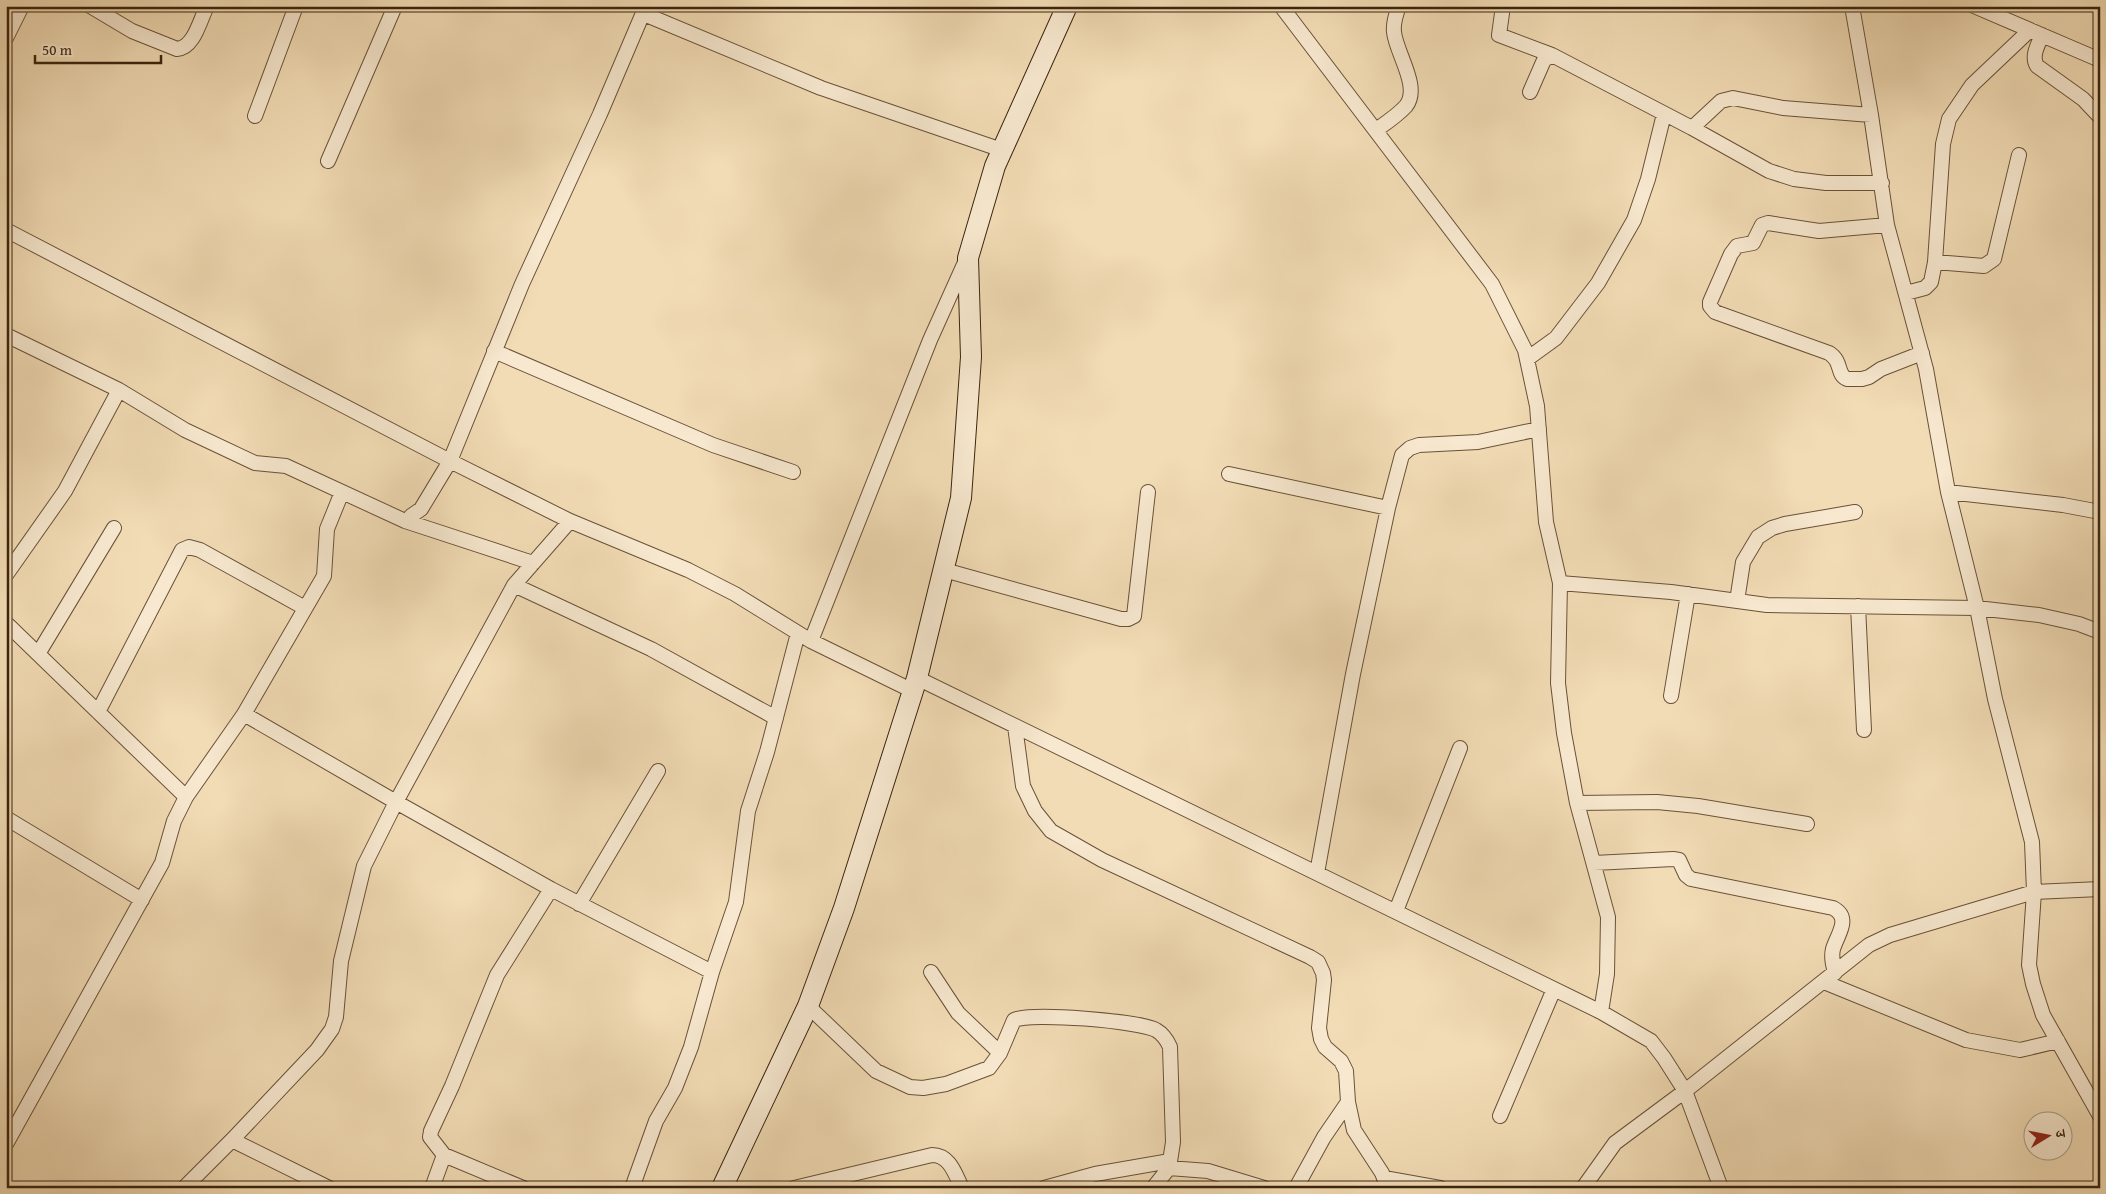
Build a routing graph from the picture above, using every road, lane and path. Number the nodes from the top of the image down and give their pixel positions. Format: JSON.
{"nodes":[{"id":1,"x":22,"y":6,"type":"edge"},
{"id":2,"x":90,"y":6,"type":"edge"},
{"id":3,"x":207,"y":6,"type":"edge"},
{"id":4,"x":296,"y":6,"type":"edge"},
{"id":5,"x":396,"y":6,"type":"edge"},
{"id":6,"x":1067,"y":6,"type":"edge"},
{"id":7,"x":1281,"y":6,"type":"edge"},
{"id":8,"x":1399,"y":6,"type":"edge"},
{"id":9,"x":1503,"y":6,"type":"edge"},
{"id":10,"x":1848,"y":7,"type":"edge"},
{"id":11,"x":1982,"y":8,"type":"edge"},
{"id":12,"x":645,"y":10,"type":"edge"},
{"id":13,"x":2036,"y":33,"type":"junction"},
{"id":14,"x":6,"y":38,"type":"edge"},
{"id":15,"x":1552,"y":55,"type":"junction"},
{"id":16,"x":2098,"y":56,"type":"edge"},
{"id":17,"x":1530,"y":92,"type":"dead end"},
{"id":18,"x":1664,"y":114,"type":"junction"},
{"id":19,"x":1871,"y":115,"type":"junction"},
{"id":20,"x":255,"y":116,"type":"dead end"},
{"id":21,"x":2100,"y":117,"type":"edge"},
{"id":22,"x":1692,"y":128,"type":"junction"},
{"id":23,"x":1376,"y":130,"type":"junction"},
{"id":24,"x":1002,"y":150,"type":"junction"},
{"id":25,"x":2019,"y":155,"type":"dead end"},
{"id":26,"x":328,"y":161,"type":"dead end"},
{"id":27,"x":1882,"y":182,"type":"junction"},
{"id":28,"x":1887,"y":225,"type":"junction"},
{"id":29,"x":6,"y":230,"type":"edge"},
{"id":30,"x":970,"y":251,"type":"junction"},
{"id":31,"x":1935,"y":262,"type":"junction"},
{"id":32,"x":1906,"y":293,"type":"junction"},
{"id":33,"x":6,"y":334,"type":"edge"},
{"id":34,"x":494,"y":351,"type":"junction"},
{"id":35,"x":1922,"y":353,"type":"junction"},
{"id":36,"x":1527,"y":359,"type":"junction"},
{"id":37,"x":119,"y":390,"type":"junction"},
{"id":38,"x":1539,"y":429,"type":"junction"},
{"id":39,"x":450,"y":461,"type":"junction"},
{"id":40,"x":794,"y":472,"type":"dead end"},
{"id":41,"x":1229,"y":474,"type":"dead end"},
{"id":42,"x":342,"y":492,"type":"junction"},
{"id":43,"x":1148,"y":492,"type":"dead end"},
{"id":44,"x":1948,"y":492,"type":"junction"},
{"id":45,"x":1388,"y":508,"type":"junction"},
{"id":46,"x":1855,"y":512,"type":"dead end"},
{"id":47,"x":2100,"y":512,"type":"edge"},
{"id":48,"x":411,"y":516,"type":"dead end"},
{"id":49,"x":570,"y":521,"type":"junction"},
{"id":50,"x":114,"y":528,"type":"dead end"},
{"id":51,"x":533,"y":563,"type":"junction"},
{"id":52,"x":944,"y":570,"type":"junction"},
{"id":53,"x":6,"y":575,"type":"edge"},
{"id":54,"x":1560,"y":583,"type":"junction"},
{"id":55,"x":514,"y":586,"type":"junction"},
{"id":56,"x":1688,"y":594,"type":"junction"},
{"id":57,"x":1737,"y":601,"type":"junction"},
{"id":58,"x":1858,"y":606,"type":"junction"},
{"id":59,"x":305,"y":608,"type":"junction"},
{"id":60,"x":1977,"y":608,"type":"junction"},
{"id":61,"x":6,"y":623,"type":"edge"},
{"id":62,"x":2100,"y":632,"type":"edge"},
{"id":63,"x":798,"y":633,"type":"junction"},
{"id":64,"x":811,"y":641,"type":"junction"},
{"id":65,"x":38,"y":654,"type":"junction"},
{"id":66,"x":915,"y":684,"type":"junction"},
{"id":67,"x":1671,"y":696,"type":"dead end"},
{"id":68,"x":98,"y":712,"type":"junction"},
{"id":69,"x":244,"y":714,"type":"junction"},
{"id":70,"x":776,"y":718,"type":"junction"},
{"id":71,"x":1015,"y":726,"type":"junction"},
{"id":72,"x":1864,"y":730,"type":"dead end"},
{"id":73,"x":1460,"y":748,"type":"dead end"},
{"id":74,"x":658,"y":771,"type":"dead end"},
{"id":75,"x":186,"y":797,"type":"junction"},
{"id":76,"x":396,"y":802,"type":"junction"},
{"id":77,"x":1577,"y":803,"type":"junction"},
{"id":78,"x":6,"y":818,"type":"edge"},
{"id":79,"x":1807,"y":824,"type":"dead end"},
{"id":80,"x":1594,"y":862,"type":"junction"},
{"id":81,"x":1317,"y":873,"type":"junction"},
{"id":82,"x":2100,"y":889,"type":"edge"},
{"id":83,"x":552,"y":890,"type":"junction"},
{"id":84,"x":2034,"y":892,"type":"junction"},
{"id":85,"x":142,"y":900,"type":"junction"},
{"id":86,"x":579,"y":904,"type":"junction"},
{"id":87,"x":1396,"y":911,"type":"junction"},
{"id":88,"x":1831,"y":970,"type":"junction"},
{"id":89,"x":712,"y":972,"type":"junction"},
{"id":90,"x":931,"y":972,"type":"dead end"},
{"id":91,"x":1554,"y":989,"type":"junction"},
{"id":92,"x":808,"y":1006,"type":"junction"},
{"id":93,"x":1601,"y":1012,"type":"junction"},
{"id":94,"x":2058,"y":1041,"type":"junction"},
{"id":95,"x":1000,"y":1054,"type":"junction"},
{"id":96,"x":1685,"y":1091,"type":"junction"},
{"id":97,"x":1348,"y":1102,"type":"junction"},
{"id":98,"x":1500,"y":1116,"type":"dead end"},
{"id":99,"x":2100,"y":1116,"type":"edge"},
{"id":100,"x":232,"y":1140,"type":"junction"},
{"id":101,"x":6,"y":1144,"type":"edge"},
{"id":102,"x":444,"y":1155,"type":"junction"},
{"id":103,"x":1170,"y":1165,"type":"junction"},
{"id":104,"x":1386,"y":1183,"type":"edge"},
{"id":105,"x":184,"y":1188,"type":"edge"},
{"id":106,"x":328,"y":1188,"type":"edge"},
{"id":107,"x":432,"y":1188,"type":"edge"},
{"id":108,"x":523,"y":1188,"type":"edge"},
{"id":109,"x":632,"y":1188,"type":"edge"},
{"id":110,"x":722,"y":1188,"type":"edge"},
{"id":111,"x":794,"y":1188,"type":"edge"},
{"id":112,"x":962,"y":1188,"type":"edge"},
{"id":113,"x":1044,"y":1188,"type":"edge"},
{"id":114,"x":1154,"y":1188,"type":"edge"},
{"id":115,"x":1264,"y":1188,"type":"edge"},
{"id":116,"x":1296,"y":1188,"type":"edge"},
{"id":117,"x":1440,"y":1188,"type":"edge"},
{"id":118,"x":1583,"y":1188,"type":"edge"},
{"id":119,"x":1720,"y":1188,"type":"edge"}],
"edges":[{"from":1,"to":14,"type":"street"},
{"from":2,"to":3,"type":"street"},
{"from":4,"to":20,"type":"street"},
{"from":5,"to":26,"type":"street"},
{"from":6,"to":24,"type":"street"},
{"from":7,"to":23,"type":"street"},
{"from":8,"to":23,"type":"street"},
{"from":9,"to":15,"type":"street"},
{"from":10,"to":19,"type":"street"},
{"from":11,"to":13,"type":"street"},
{"from":12,"to":24,"type":"street"},
{"from":12,"to":34,"type":"street"},
{"from":13,"to":16,"type":"street"},
{"from":13,"to":21,"type":"street"},
{"from":13,"to":31,"type":"street"},
{"from":15,"to":17,"type":"street"},
{"from":15,"to":18,"type":"street"},
{"from":18,"to":22,"type":"street"},
{"from":18,"to":36,"type":"street"},
{"from":19,"to":22,"type":"street"},
{"from":19,"to":27,"type":"street"},
{"from":22,"to":27,"type":"street"},
{"from":23,"to":36,"type":"street"},
{"from":24,"to":30,"type":"street"},
{"from":25,"to":31,"type":"street"},
{"from":27,"to":28,"type":"street"},
{"from":28,"to":32,"type":"street"},
{"from":28,"to":35,"type":"street"},
{"from":29,"to":39,"type":"street"},
{"from":30,"to":52,"type":"street"},
{"from":30,"to":64,"type":"street"},
{"from":31,"to":32,"type":"street"},
{"from":32,"to":35,"type":"street"},
{"from":33,"to":37,"type":"street"},
{"from":34,"to":39,"type":"street"},
{"from":34,"to":40,"type":"street"},
{"from":35,"to":44,"type":"street"},
{"from":36,"to":38,"type":"street"},
{"from":37,"to":42,"type":"street"},
{"from":37,"to":53,"type":"street"},
{"from":38,"to":45,"type":"street"},
{"from":38,"to":54,"type":"street"},
{"from":39,"to":48,"type":"street"},
{"from":39,"to":49,"type":"street"},
{"from":41,"to":45,"type":"street"},
{"from":42,"to":51,"type":"street"},
{"from":42,"to":59,"type":"street"},
{"from":43,"to":52,"type":"street"},
{"from":44,"to":47,"type":"street"},
{"from":44,"to":60,"type":"street"},
{"from":45,"to":81,"type":"street"},
{"from":46,"to":57,"type":"street"},
{"from":49,"to":51,"type":"street"},
{"from":49,"to":63,"type":"street"},
{"from":50,"to":65,"type":"street"},
{"from":51,"to":55,"type":"street"},
{"from":52,"to":66,"type":"street"},
{"from":54,"to":56,"type":"street"},
{"from":54,"to":77,"type":"street"},
{"from":55,"to":70,"type":"street"},
{"from":55,"to":76,"type":"street"},
{"from":56,"to":57,"type":"street"},
{"from":56,"to":67,"type":"street"},
{"from":57,"to":58,"type":"street"},
{"from":58,"to":60,"type":"street"},
{"from":58,"to":72,"type":"street"},
{"from":59,"to":68,"type":"street"},
{"from":59,"to":69,"type":"street"},
{"from":60,"to":62,"type":"street"},
{"from":60,"to":84,"type":"street"},
{"from":61,"to":65,"type":"street"},
{"from":63,"to":64,"type":"street"},
{"from":63,"to":70,"type":"street"},
{"from":64,"to":66,"type":"street"},
{"from":65,"to":68,"type":"street"},
{"from":66,"to":71,"type":"street"},
{"from":66,"to":92,"type":"street"},
{"from":68,"to":75,"type":"street"},
{"from":69,"to":75,"type":"street"},
{"from":69,"to":76,"type":"street"},
{"from":70,"to":89,"type":"street"},
{"from":71,"to":81,"type":"street"},
{"from":71,"to":97,"type":"street"},
{"from":73,"to":87,"type":"street"},
{"from":74,"to":86,"type":"street"},
{"from":75,"to":85,"type":"street"},
{"from":76,"to":83,"type":"street"},
{"from":76,"to":100,"type":"street"},
{"from":77,"to":79,"type":"street"},
{"from":77,"to":80,"type":"street"},
{"from":78,"to":85,"type":"street"},
{"from":80,"to":88,"type":"street"},
{"from":80,"to":93,"type":"street"},
{"from":81,"to":87,"type":"street"},
{"from":82,"to":84,"type":"street"},
{"from":83,"to":86,"type":"street"},
{"from":83,"to":102,"type":"street"},
{"from":84,"to":88,"type":"street"},
{"from":84,"to":94,"type":"street"},
{"from":85,"to":101,"type":"street"},
{"from":86,"to":89,"type":"street"},
{"from":87,"to":91,"type":"street"},
{"from":88,"to":94,"type":"street"},
{"from":88,"to":96,"type":"street"},
{"from":89,"to":109,"type":"street"},
{"from":90,"to":95,"type":"street"},
{"from":91,"to":93,"type":"street"},
{"from":91,"to":98,"type":"street"},
{"from":92,"to":95,"type":"street"},
{"from":92,"to":110,"type":"street"},
{"from":93,"to":96,"type":"street"},
{"from":94,"to":99,"type":"street"},
{"from":95,"to":103,"type":"street"},
{"from":96,"to":118,"type":"street"},
{"from":96,"to":119,"type":"street"},
{"from":97,"to":104,"type":"street"},
{"from":97,"to":116,"type":"street"},
{"from":100,"to":105,"type":"street"},
{"from":100,"to":106,"type":"street"},
{"from":102,"to":107,"type":"street"},
{"from":102,"to":108,"type":"street"},
{"from":103,"to":113,"type":"street"},
{"from":103,"to":114,"type":"street"},
{"from":103,"to":115,"type":"street"},
{"from":104,"to":117,"type":"street"},
{"from":111,"to":112,"type":"street"}]}
